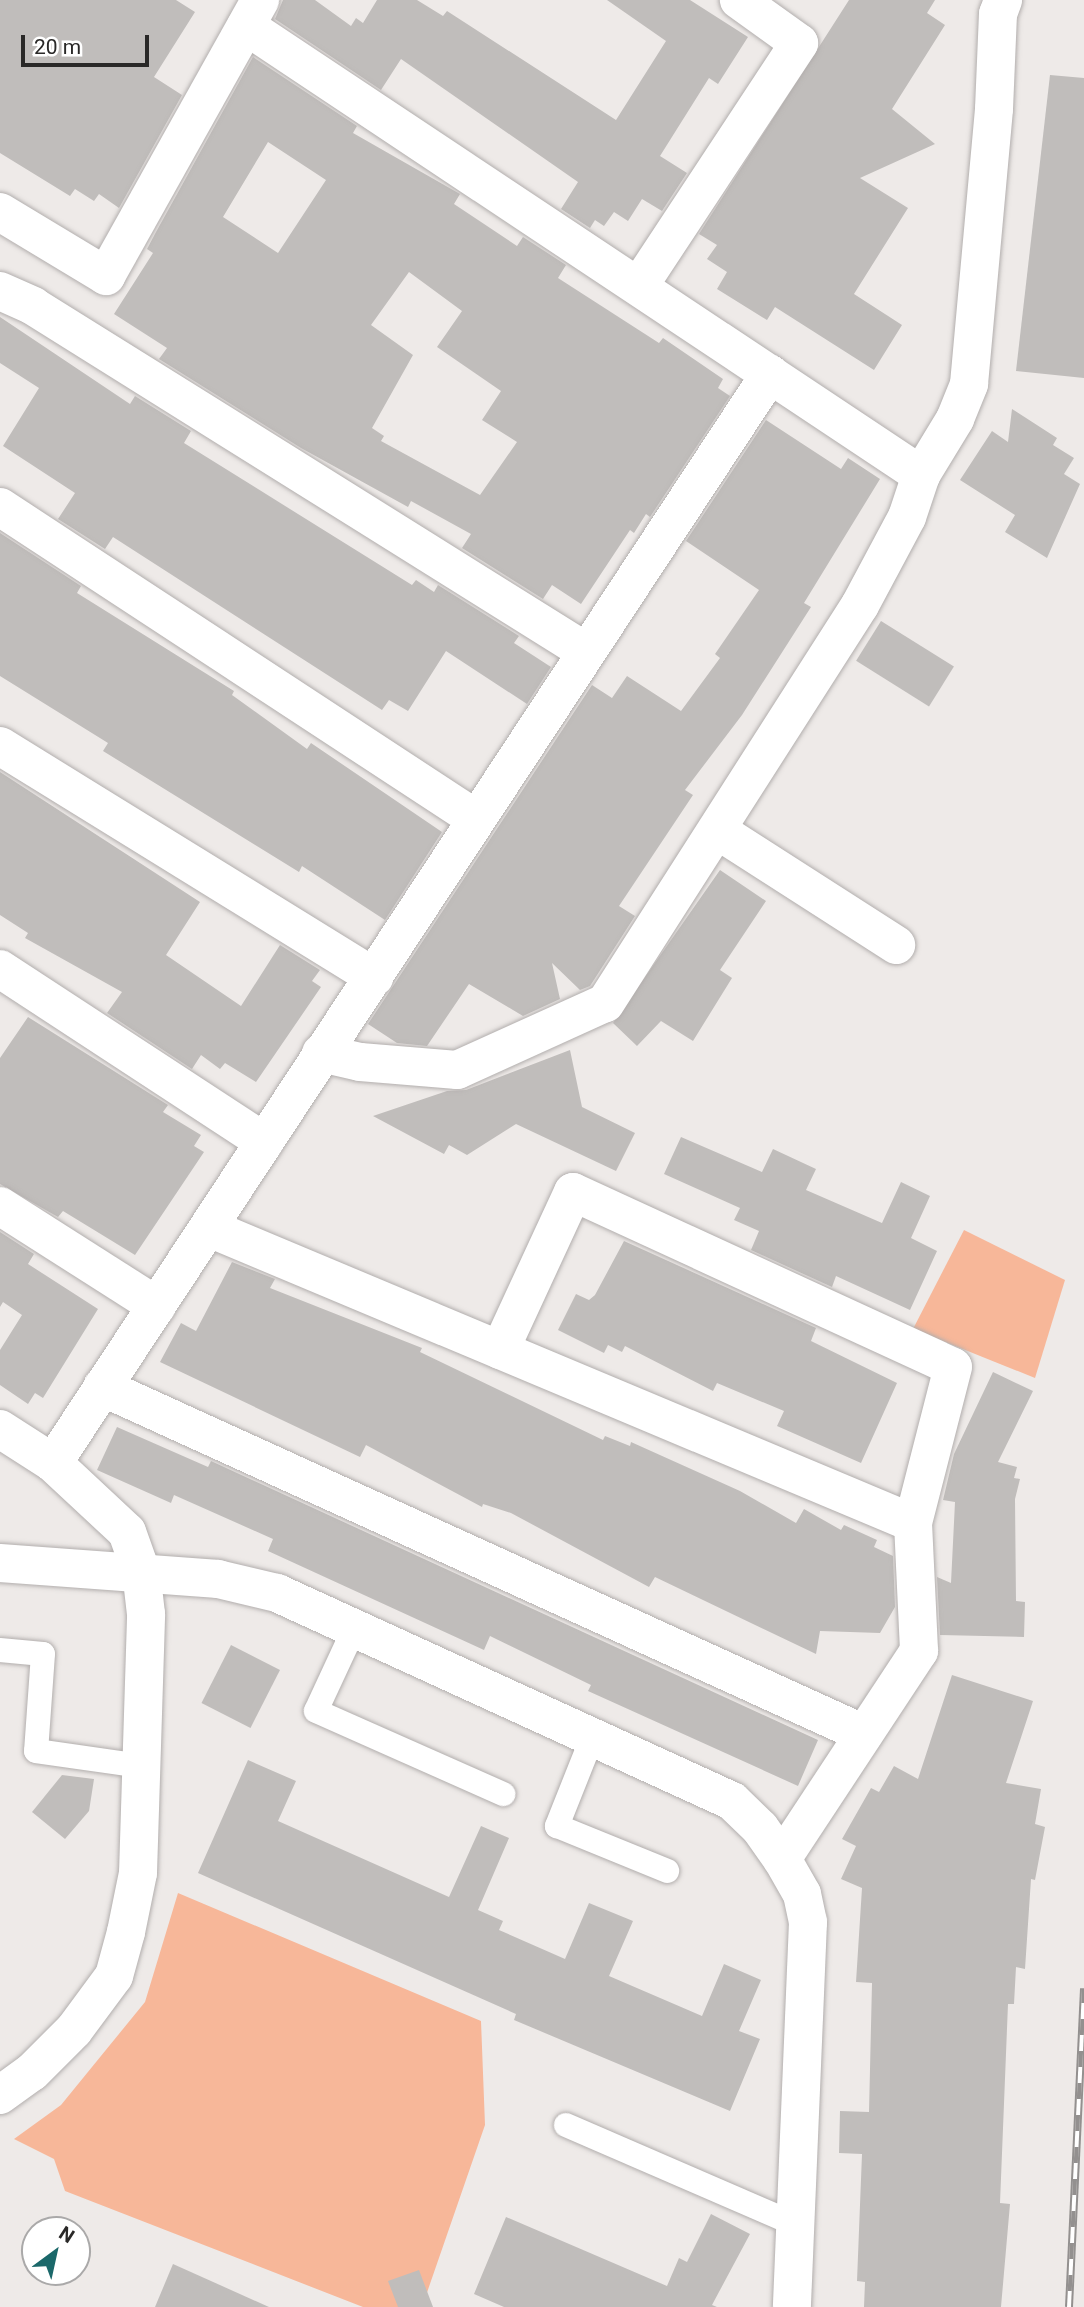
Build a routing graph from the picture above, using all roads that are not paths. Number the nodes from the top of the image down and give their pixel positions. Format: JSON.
{"nodes":[{"id":1,"x":739,"y":0,"type":"edge"},
{"id":2,"x":1003,"y":0,"type":"edge"},
{"id":3,"x":253,"y":13,"type":"edge"},
{"id":4,"x":0,"y":212,"type":"edge"},
{"id":5,"x":639,"y":286,"type":"junction"},
{"id":6,"x":0,"y":291,"type":"edge"},
{"id":7,"x":769,"y":374,"type":"junction"},
{"id":8,"x":921,"y":475,"type":"junction"},
{"id":9,"x":0,"y":507,"type":"edge"},
{"id":10,"x":585,"y":651,"type":"junction"},
{"id":11,"x":0,"y":746,"type":"edge"},
{"id":12,"x":476,"y":819,"type":"junction"},
{"id":13,"x":717,"y":830,"type":"junction"},
{"id":14,"x":896,"y":945,"type":"dead end"},
{"id":15,"x":0,"y":969,"type":"edge"},
{"id":16,"x":374,"y":977,"type":"junction"},
{"id":17,"x":321,"y":1053,"type":"junction"},
{"id":18,"x":264,"y":1142,"type":"junction"},
{"id":19,"x":0,"y":1206,"type":"edge"},
{"id":20,"x":209,"y":1228,"type":"junction"},
{"id":21,"x":157,"y":1306,"type":"junction"},
{"id":22,"x":500,"y":1350,"type":"junction"},
{"id":23,"x":102,"y":1387,"type":"junction"},
{"id":24,"x":0,"y":1429,"type":"edge"},
{"id":25,"x":53,"y":1463,"type":"junction"},
{"id":26,"x":913,"y":1523,"type":"junction"},
{"id":27,"x":0,"y":1563,"type":"edge"},
{"id":28,"x":141,"y":1571,"type":"junction"},
{"id":29,"x":354,"y":1629,"type":"junction"},
{"id":30,"x":0,"y":1650,"type":"edge"},
{"id":31,"x":864,"y":1734,"type":"junction"},
{"id":32,"x":592,"y":1738,"type":"junction"},
{"id":33,"x":142,"y":1766,"type":"junction"},
{"id":34,"x":503,"y":1794,"type":"dead end"},
{"id":35,"x":782,"y":1859,"type":"junction"},
{"id":36,"x":667,"y":1871,"type":"dead end"},
{"id":37,"x":0,"y":2095,"type":"edge"},
{"id":38,"x":566,"y":2125,"type":"dead end"},
{"id":39,"x":795,"y":2224,"type":"junction"},
{"id":40,"x":792,"y":2307,"type":"edge"}],
"edges":[{"from":1,"to":5,"type":"street"},
{"from":2,"to":8,"type":"street"},
{"from":3,"to":4,"type":"street"},
{"from":3,"to":5,"type":"street"},
{"from":5,"to":7,"type":"street"},
{"from":6,"to":10,"type":"street"},
{"from":7,"to":8,"type":"street"},
{"from":7,"to":10,"type":"street"},
{"from":8,"to":13,"type":"street"},
{"from":9,"to":12,"type":"street"},
{"from":10,"to":12,"type":"street"},
{"from":11,"to":16,"type":"street"},
{"from":12,"to":16,"type":"street"},
{"from":13,"to":14,"type":"street"},
{"from":13,"to":17,"type":"street"},
{"from":15,"to":18,"type":"street"},
{"from":16,"to":17,"type":"street"},
{"from":17,"to":18,"type":"street"},
{"from":18,"to":20,"type":"street"},
{"from":19,"to":21,"type":"street"},
{"from":20,"to":21,"type":"street"},
{"from":20,"to":22,"type":"street"},
{"from":21,"to":23,"type":"street"},
{"from":22,"to":26,"type":"street"},
{"from":22,"to":26,"type":"street"},
{"from":23,"to":25,"type":"street"},
{"from":23,"to":31,"type":"street"},
{"from":24,"to":25,"type":"street"},
{"from":25,"to":28,"type":"street"},
{"from":26,"to":31,"type":"street"},
{"from":27,"to":28,"type":"street"},
{"from":28,"to":29,"type":"street"},
{"from":28,"to":33,"type":"street"},
{"from":29,"to":32,"type":"street"},
{"from":29,"to":34,"type":"lane"},
{"from":30,"to":33,"type":"lane"},
{"from":31,"to":35,"type":"street"},
{"from":32,"to":35,"type":"street"},
{"from":32,"to":36,"type":"lane"},
{"from":33,"to":37,"type":"street"},
{"from":35,"to":39,"type":"street"},
{"from":38,"to":39,"type":"lane"},
{"from":39,"to":40,"type":"street"}]}
